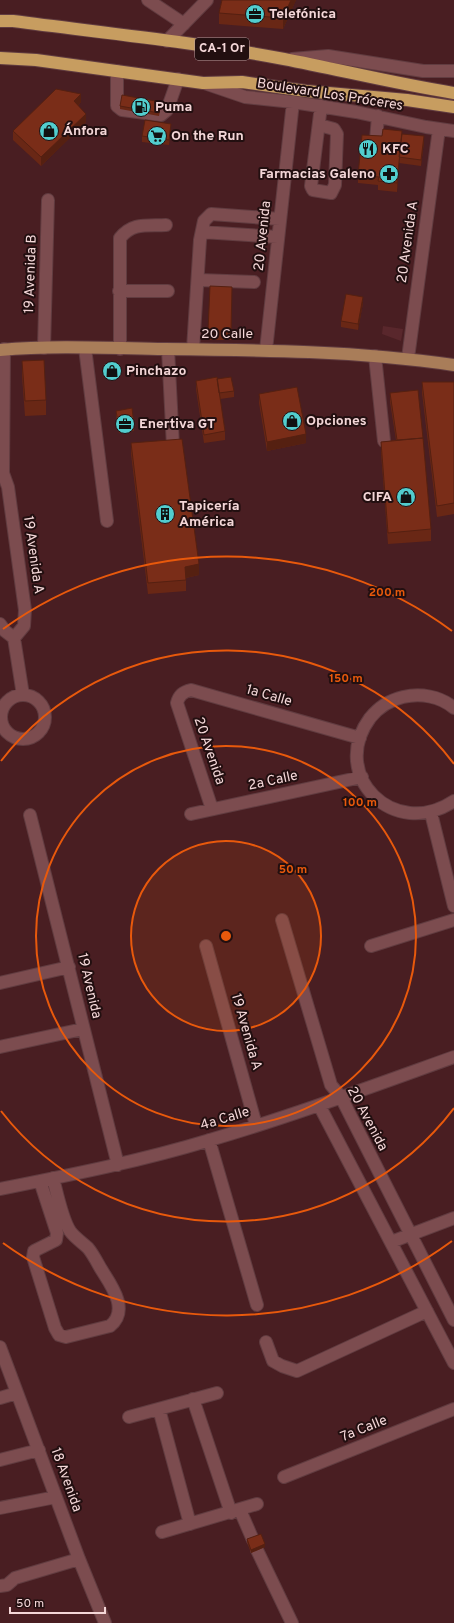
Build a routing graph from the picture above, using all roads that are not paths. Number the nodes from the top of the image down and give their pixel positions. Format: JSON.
{"nodes":[{"id":1,"x":148,"y":0,"type":"edge"},
{"id":2,"x":207,"y":0,"type":"edge"},
{"id":3,"x":0,"y":21,"type":"edge"},
{"id":4,"x":184,"y":24,"type":"junction"},
{"id":5,"x":167,"y":41,"type":"junction"},
{"id":6,"x":0,"y":58,"type":"edge"},
{"id":7,"x":284,"y":59,"type":"junction"},
{"id":8,"x":117,"y":71,"type":"junction"},
{"id":9,"x":454,"y":71,"type":"edge"},
{"id":10,"x":178,"y":79,"type":"junction"},
{"id":11,"x":203,"y":83,"type":"junction"},
{"id":12,"x":454,"y":93,"type":"edge"},
{"id":13,"x":293,"y":102,"type":"junction"},
{"id":14,"x":321,"y":106,"type":"junction"},
{"id":15,"x":454,"y":107,"type":"edge"},
{"id":16,"x":378,"y":116,"type":"junction"},
{"id":17,"x":319,"y":125,"type":"junction"},
{"id":18,"x":439,"y":129,"type":"junction"},
{"id":19,"x":454,"y":131,"type":"edge"},
{"id":20,"x":373,"y":166,"type":"edge"},
{"id":21,"x":48,"y":200,"type":"dead end"},
{"id":22,"x":280,"y":219,"type":"junction"},
{"id":23,"x":166,"y":225,"type":"dead end"},
{"id":24,"x":202,"y":232,"type":"junction"},
{"id":25,"x":278,"y":237,"type":"junction"},
{"id":26,"x":199,"y":280,"type":"junction"},
{"id":27,"x":254,"y":282,"type":"dead end"},
{"id":28,"x":119,"y":291,"type":"junction"},
{"id":29,"x":168,"y":291,"type":"dead end"},
{"id":30,"x":44,"y":348,"type":"junction"},
{"id":31,"x":85,"y":348,"type":"junction"},
{"id":32,"x":1,"y":349,"type":"edge"},
{"id":33,"x":120,"y":349,"type":"junction"},
{"id":34,"x":168,"y":349,"type":"junction"},
{"id":35,"x":193,"y":349,"type":"junction"},
{"id":36,"x":266,"y":350,"type":"junction"},
{"id":37,"x":375,"y":356,"type":"junction"},
{"id":38,"x":408,"y":358,"type":"junction"},
{"id":39,"x":454,"y":365,"type":"edge"},
{"id":40,"x":384,"y":441,"type":"edge"},
{"id":41,"x":173,"y":446,"type":"edge"},
{"id":42,"x":2,"y":475,"type":"edge"},
{"id":43,"x":107,"y":521,"type":"dead end"},
{"id":44,"x":0,"y":624,"type":"edge"},
{"id":45,"x":14,"y":638,"type":"junction"},
{"id":46,"x":23,"y":695,"type":"dead end"},
{"id":47,"x":176,"y":703,"type":"joint"},
{"id":48,"x":454,"y":708,"type":"edge"},
{"id":49,"x":360,"y":738,"type":"junction"},
{"id":50,"x":362,"y":777,"type":"junction"},
{"id":51,"x":454,"y":801,"type":"edge"},
{"id":52,"x":212,"y":809,"type":"junction"},
{"id":53,"x":431,"y":813,"type":"junction"},
{"id":54,"x":191,"y":814,"type":"dead end"},
{"id":55,"x":30,"y":815,"type":"dead end"},
{"id":56,"x":454,"y":906,"type":"edge"},
{"id":57,"x":282,"y":920,"type":"dead end"},
{"id":58,"x":454,"y":920,"type":"edge"},
{"id":59,"x":206,"y":946,"type":"dead end"},
{"id":60,"x":371,"y":946,"type":"dead end"},
{"id":61,"x":69,"y":967,"type":"junction"},
{"id":62,"x":0,"y":983,"type":"edge"},
{"id":63,"x":83,"y":1029,"type":"junction"},
{"id":64,"x":0,"y":1047,"type":"edge"},
{"id":65,"x":454,"y":1057,"type":"edge"},
{"id":66,"x":341,"y":1097,"type":"junction"},
{"id":67,"x":319,"y":1105,"type":"junction"},
{"id":68,"x":256,"y":1125,"type":"junction"},
{"id":69,"x":209,"y":1140,"type":"junction"},
{"id":70,"x":118,"y":1165,"type":"junction"},
{"id":71,"x":53,"y":1178,"type":"junction"},
{"id":72,"x":40,"y":1181,"type":"junction"},
{"id":73,"x":0,"y":1189,"type":"edge"},
{"id":74,"x":454,"y":1218,"type":"edge"},
{"id":75,"x":410,"y":1235,"type":"junction"},
{"id":76,"x":391,"y":1242,"type":"junction"},
{"id":77,"x":258,"y":1305,"type":"dead end"},
{"id":78,"x":427,"y":1311,"type":"junction"},
{"id":79,"x":454,"y":1320,"type":"edge"},
{"id":80,"x":266,"y":1342,"type":"dead end"},
{"id":81,"x":0,"y":1347,"type":"edge"},
{"id":82,"x":454,"y":1363,"type":"edge"},
{"id":83,"x":17,"y":1393,"type":"junction"},
{"id":84,"x":217,"y":1393,"type":"dead end"},
{"id":85,"x":0,"y":1398,"type":"edge"},
{"id":86,"x":193,"y":1399,"type":"junction"},
{"id":87,"x":160,"y":1409,"type":"junction"},
{"id":88,"x":454,"y":1409,"type":"edge"},
{"id":89,"x":129,"y":1417,"type":"dead end"},
{"id":90,"x":39,"y":1450,"type":"junction"},
{"id":91,"x":0,"y":1460,"type":"edge"},
{"id":92,"x":284,"y":1477,"type":"dead end"},
{"id":93,"x":56,"y":1497,"type":"junction"},
{"id":94,"x":257,"y":1504,"type":"dead end"},
{"id":95,"x":0,"y":1508,"type":"edge"},
{"id":96,"x":235,"y":1512,"type":"junction"},
{"id":97,"x":190,"y":1524,"type":"junction"},
{"id":98,"x":162,"y":1532,"type":"dead end"},
{"id":99,"x":79,"y":1559,"type":"junction"},
{"id":100,"x":0,"y":1586,"type":"edge"},
{"id":101,"x":105,"y":1623,"type":"edge"},
{"id":102,"x":292,"y":1623,"type":"edge"}],
"edges":[{"from":1,"to":4,"type":"street"},
{"from":2,"to":4,"type":"street"},
{"from":3,"to":5,"type":"highway","name":"Boulevard Los Próceres","number":"CA-1 Or"},
{"from":4,"to":5,"type":"street"},
{"from":5,"to":7,"type":"highway","name":"Boulevard Los Próceres","number":"CA-1 Or"},
{"from":6,"to":8,"type":"highway","name":"Boulevard Los Próceres"},
{"from":7,"to":9,"type":"street","name":"Boulevard Los Próceres"},
{"from":7,"to":12,"type":"highway","name":"Boulevard Los Próceres","number":"CA-1 Or"},
{"from":8,"to":10,"type":"highway","name":"Boulevard Los Próceres"},
{"from":8,"to":10,"type":"street"},
{"from":10,"to":11,"type":"highway","name":"Boulevard Los Próceres"},
{"from":11,"to":13,"type":"street","name":"Boulevard Los Próceres"},
{"from":11,"to":15,"type":"highway","name":"Boulevard Los Próceres"},
{"from":13,"to":14,"type":"street","name":"Boulevard Los Próceres"},
{"from":13,"to":22,"type":"street","name":"20 Avenida"},
{"from":14,"to":16,"type":"street","name":"Boulevard Los Próceres"},
{"from":14,"to":17,"type":"street"},
{"from":16,"to":18,"type":"street","name":"Boulevard Los Próceres"},
{"from":16,"to":20,"type":"street"},
{"from":17,"to":17,"type":"street"},
{"from":18,"to":19,"type":"street","name":"Boulevard Los Próceres"},
{"from":18,"to":38,"type":"street","name":"20 Avenida A"},
{"from":21,"to":30,"type":"street","name":"19 Avenida B"},
{"from":22,"to":24,"type":"street"},
{"from":22,"to":25,"type":"street","name":"20 Avenida"},
{"from":23,"to":28,"type":"street"},
{"from":24,"to":25,"type":"street"},
{"from":24,"to":26,"type":"street"},
{"from":25,"to":36,"type":"street","name":"20 Avenida"},
{"from":26,"to":27,"type":"street"},
{"from":26,"to":35,"type":"street"},
{"from":28,"to":29,"type":"street"},
{"from":28,"to":33,"type":"street"},
{"from":30,"to":31,"type":"main road","name":"20 Calle"},
{"from":30,"to":32,"type":"main road","name":"20 Calle"},
{"from":31,"to":33,"type":"main road","name":"20 Calle"},
{"from":31,"to":43,"type":"street"},
{"from":32,"to":42,"type":"street","name":"19 Avenida A"},
{"from":33,"to":34,"type":"main road","name":"20 Calle"},
{"from":34,"to":35,"type":"main road","name":"20 Calle"},
{"from":34,"to":41,"type":"street"},
{"from":35,"to":36,"type":"main road","name":"20 Calle"},
{"from":36,"to":37,"type":"main road","name":"20 Calle"},
{"from":37,"to":38,"type":"main road","name":"20 Calle"},
{"from":37,"to":40,"type":"street"},
{"from":38,"to":39,"type":"main road","name":"20 Calle"},
{"from":42,"to":45,"type":"street","name":"19 Avenida A"},
{"from":44,"to":45,"type":"street"},
{"from":45,"to":46,"type":"street"},
{"from":47,"to":49,"type":"street","name":"1a Calle"},
{"from":47,"to":52,"type":"street","name":"20 Avenida"},
{"from":48,"to":49,"type":"street"},
{"from":49,"to":50,"type":"street"},
{"from":50,"to":52,"type":"street","name":"2a Calle"},
{"from":50,"to":53,"type":"street"},
{"from":51,"to":53,"type":"street"},
{"from":52,"to":54,"type":"street","name":"2a Calle"},
{"from":53,"to":56,"type":"street"},
{"from":55,"to":61,"type":"street","name":"19 Avenida"},
{"from":57,"to":66,"type":"street","name":"20 Avenida"},
{"from":58,"to":60,"type":"street"},
{"from":59,"to":68,"type":"street","name":"19 Avenida A"},
{"from":61,"to":62,"type":"street"},
{"from":61,"to":63,"type":"street","name":"19 Avenida"},
{"from":63,"to":64,"type":"street"},
{"from":63,"to":70,"type":"street","name":"19 Avenida"},
{"from":65,"to":66,"type":"street","name":"4a Calle"},
{"from":66,"to":67,"type":"street","name":"4a Calle"},
{"from":66,"to":75,"type":"street","name":"20 Avenida"},
{"from":67,"to":68,"type":"street","name":"4a Calle"},
{"from":67,"to":76,"type":"street"},
{"from":68,"to":69,"type":"street","name":"4a Calle"},
{"from":69,"to":70,"type":"street","name":"4a Calle"},
{"from":69,"to":77,"type":"street"},
{"from":70,"to":71,"type":"street","name":"4a Calle"},
{"from":71,"to":72,"type":"street","name":"4a Calle"},
{"from":71,"to":72,"type":"street"},
{"from":72,"to":73,"type":"street","name":"4a Calle"},
{"from":74,"to":75,"type":"street"},
{"from":75,"to":76,"type":"street"},
{"from":75,"to":79,"type":"street","name":"20 Avenida"},
{"from":76,"to":78,"type":"street"},
{"from":78,"to":80,"type":"street"},
{"from":78,"to":82,"type":"street"},
{"from":81,"to":83,"type":"street","name":"18 Avenida"},
{"from":83,"to":85,"type":"street"},
{"from":83,"to":90,"type":"street","name":"18 Avenida"},
{"from":84,"to":86,"type":"street"},
{"from":86,"to":87,"type":"street"},
{"from":86,"to":96,"type":"street"},
{"from":87,"to":89,"type":"street"},
{"from":87,"to":97,"type":"street"},
{"from":88,"to":92,"type":"street","name":"7a Calle"},
{"from":90,"to":91,"type":"street"},
{"from":90,"to":93,"type":"street","name":"18 Avenida"},
{"from":93,"to":95,"type":"street"},
{"from":93,"to":99,"type":"street","name":"18 Avenida"},
{"from":94,"to":96,"type":"street"},
{"from":96,"to":97,"type":"street"},
{"from":96,"to":102,"type":"street"},
{"from":97,"to":98,"type":"street"},
{"from":99,"to":100,"type":"street"},
{"from":99,"to":101,"type":"street","name":"18 Avenida"}]}
